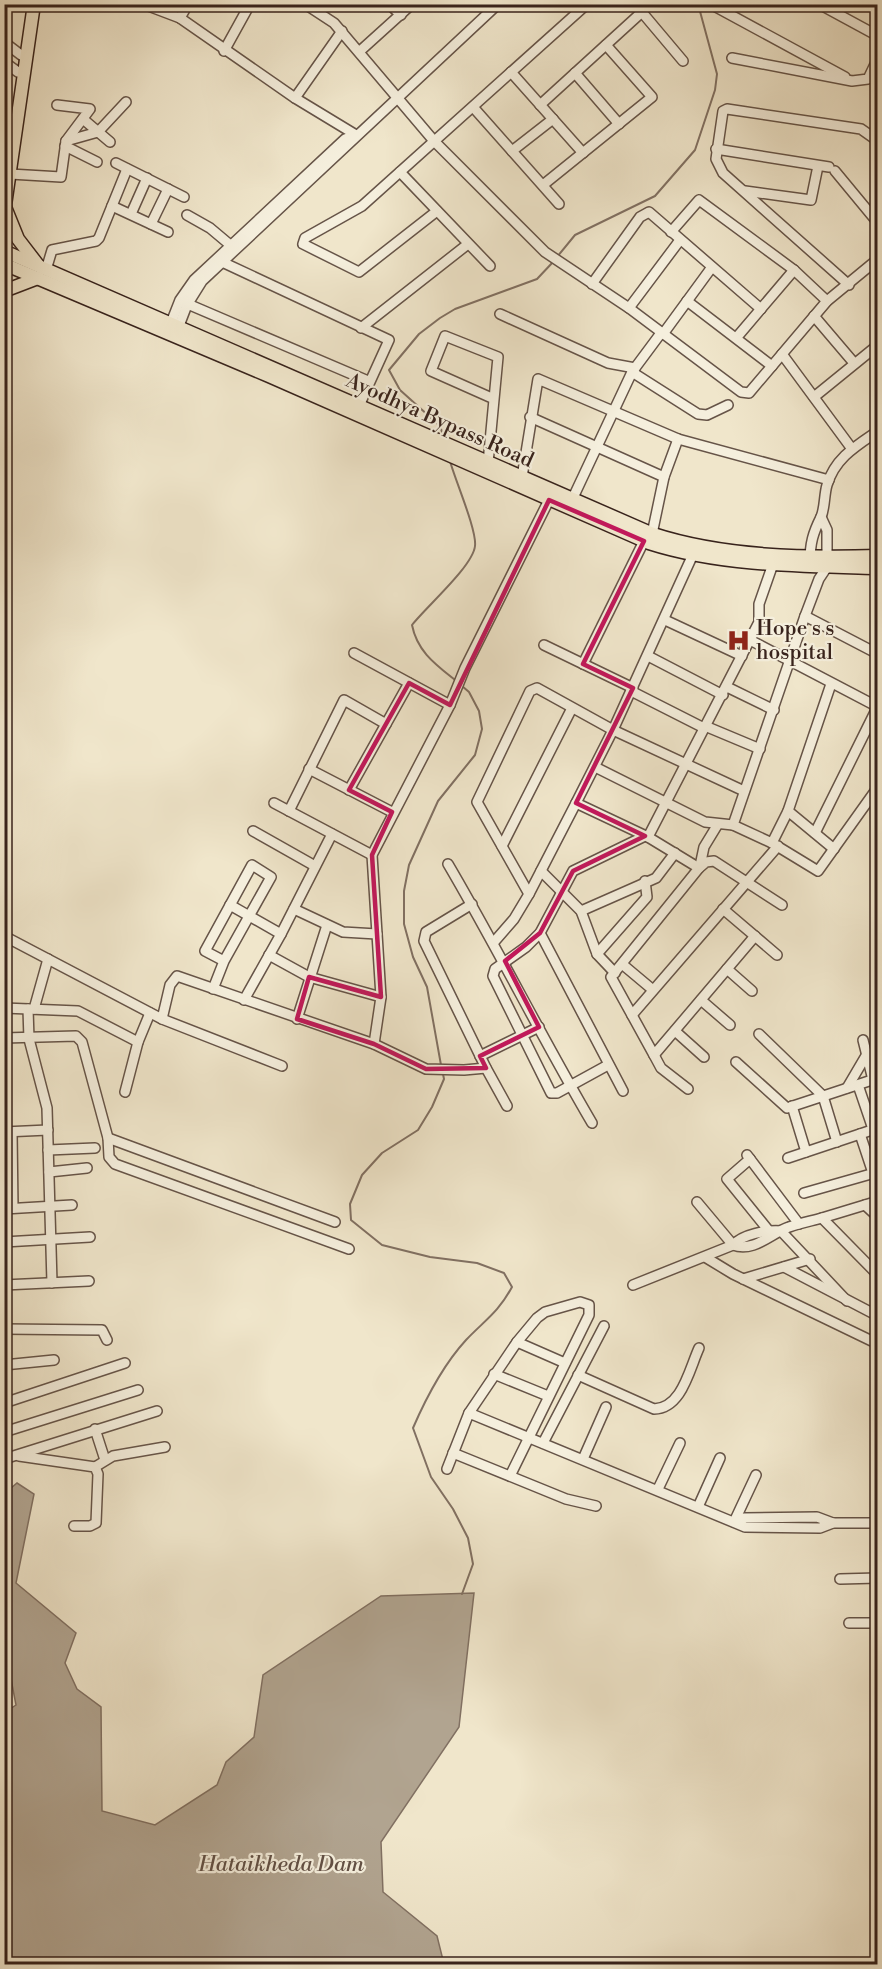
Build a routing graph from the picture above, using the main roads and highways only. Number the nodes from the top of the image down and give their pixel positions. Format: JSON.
{"nodes":[{"id":1,"x":28,"y":4,"type":"edge"},
{"id":2,"x":34,"y":4,"type":"edge"},
{"id":3,"x":8,"y":122,"type":"edge"},
{"id":4,"x":4,"y":156,"type":"edge"},
{"id":5,"x":5,"y":207,"type":"edge"},
{"id":6,"x":4,"y":212,"type":"edge"},
{"id":7,"x":4,"y":251,"type":"edge"},
{"id":8,"x":4,"y":264,"type":"edge"},
{"id":9,"x":41,"y":272,"type":"junction"},
{"id":10,"x":4,"y":291,"type":"edge"},
{"id":11,"x":173,"y":330,"type":"junction"},
{"id":12,"x":423,"y":440,"type":"junction"},
{"id":13,"x":471,"y":460,"type":"junction"},
{"id":14,"x":552,"y":496,"type":"junction"},
{"id":15,"x":695,"y":549,"type":"junction"},
{"id":16,"x":878,"y":556,"type":"edge"},
{"id":17,"x":810,"y":561,"type":"junction"},
{"id":18,"x":827,"y":562,"type":"junction"},
{"id":19,"x":878,"y":568,"type":"edge"}],
"edges":[{"from":1,"to":3,"type":"main road"},
{"from":2,"to":5,"type":"main road"},
{"from":3,"to":4,"type":"main road"},
{"from":5,"to":6,"type":"main road"},
{"from":5,"to":9,"type":"main road"},
{"from":7,"to":9,"type":"main road","name":"Ayodhya Bypass Road"},
{"from":8,"to":9,"type":"main road","name":"Ayodhya Bypass Road"},
{"from":9,"to":10,"type":"main road"},
{"from":9,"to":11,"type":"main road","name":"Ayodhya Bypass Road"},
{"from":11,"to":12,"type":"main road","name":"Ayodhya Bypass Road"},
{"from":11,"to":12,"type":"main road","name":"Ayodhya Bypass Road"},
{"from":12,"to":13,"type":"main road","name":"Ayodhya Bypass Road"},
{"from":13,"to":14,"type":"main road","name":"Ayodhya Bypass Road"},
{"from":13,"to":14,"type":"main road","name":"Ayodhya Bypass Road"},
{"from":14,"to":15,"type":"main road","name":"Ayodhya Bypass Road"},
{"from":15,"to":17,"type":"main road","name":"Ayodhya Bypass Road"},
{"from":15,"to":17,"type":"main road","name":"Ayodhya Bypass Road"},
{"from":16,"to":18,"type":"main road","name":"Ayodhya Bypass Road"},
{"from":17,"to":18,"type":"main road","name":"Ayodhya Bypass Road"},
{"from":18,"to":19,"type":"main road","name":"Ayodhya Bypass Road"}]}
